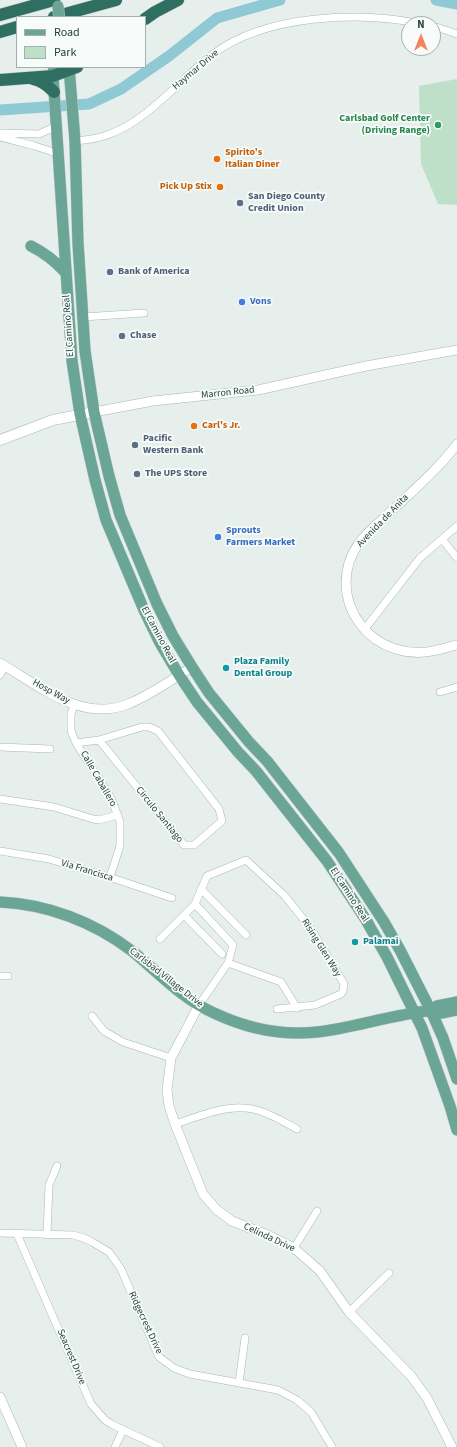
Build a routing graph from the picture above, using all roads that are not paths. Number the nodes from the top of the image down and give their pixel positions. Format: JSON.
{"nodes":[{"id":1,"x":54,"y":0,"type":"edge"},
{"id":2,"x":58,"y":0,"type":"edge"},
{"id":3,"x":116,"y":0,"type":"edge"},
{"id":4,"x":178,"y":0,"type":"edge"},
{"id":5,"x":0,"y":15,"type":"edge"},
{"id":6,"x":58,"y":16,"type":"edge"},
{"id":7,"x":59,"y":16,"type":"edge"},
{"id":8,"x":146,"y":18,"type":"edge"},
{"id":9,"x":401,"y":20,"type":"edge"},
{"id":10,"x":16,"y":27,"type":"edge"},
{"id":11,"x":441,"y":29,"type":"edge"},
{"id":12,"x":0,"y":32,"type":"edge"},
{"id":13,"x":457,"y":34,"type":"edge"},
{"id":14,"x":72,"y":68,"type":"edge"},
{"id":15,"x":53,"y":71,"type":"edge"},
{"id":16,"x":30,"y":78,"type":"junction"},
{"id":17,"x":0,"y":80,"type":"edge"},
{"id":18,"x":54,"y":92,"type":"junction"},
{"id":19,"x":56,"y":122,"type":"junction"},
{"id":20,"x":0,"y":133,"type":"edge"},
{"id":21,"x":0,"y":137,"type":"edge"},
{"id":22,"x":74,"y":141,"type":"junction"},
{"id":23,"x":59,"y":154,"type":"junction"},
{"id":24,"x":31,"y":246,"type":"dead end"},
{"id":25,"x":65,"y":272,"type":"junction"},
{"id":26,"x":144,"y":313,"type":"dead end"},
{"id":27,"x":83,"y":317,"type":"junction"},
{"id":28,"x":457,"y":350,"type":"edge"},
{"id":29,"x":94,"y":412,"type":"junction"},
{"id":30,"x":80,"y":414,"type":"junction"},
{"id":31,"x":0,"y":440,"type":"edge"},
{"id":32,"x":457,"y":444,"type":"edge"},
{"id":33,"x":457,"y":526,"type":"edge"},
{"id":34,"x":442,"y":539,"type":"junction"},
{"id":35,"x":457,"y":558,"type":"edge"},
{"id":36,"x":364,"y":630,"type":"junction"},
{"id":37,"x":457,"y":644,"type":"edge"},
{"id":38,"x":3,"y":664,"type":"edge"},
{"id":39,"x":192,"y":667,"type":"junction"},
{"id":40,"x":0,"y":675,"type":"edge"},
{"id":41,"x":180,"y":675,"type":"junction"},
{"id":42,"x":457,"y":687,"type":"edge"},
{"id":43,"x":440,"y":692,"type":"dead end"},
{"id":44,"x":74,"y":705,"type":"junction"},
{"id":45,"x":99,"y":740,"type":"junction"},
{"id":46,"x":76,"y":743,"type":"junction"},
{"id":47,"x":0,"y":747,"type":"edge"},
{"id":48,"x":50,"y":749,"type":"dead end"},
{"id":49,"x":0,"y":799,"type":"edge"},
{"id":50,"x":118,"y":815,"type":"junction"},
{"id":51,"x":0,"y":851,"type":"edge"},
{"id":52,"x":108,"y":877,"type":"junction"},
{"id":53,"x":201,"y":889,"type":"junction"},
{"id":54,"x":172,"y":898,"type":"dead end"},
{"id":55,"x":0,"y":902,"type":"edge"},
{"id":56,"x":195,"y":904,"type":"junction"},
{"id":57,"x":184,"y":915,"type":"junction"},
{"id":58,"x":246,"y":935,"type":"dead end"},
{"id":59,"x":160,"y":939,"type":"dead end"},
{"id":60,"x":222,"y":954,"type":"dead end"},
{"id":61,"x":228,"y":963,"type":"junction"},
{"id":62,"x":0,"y":976,"type":"edge"},
{"id":63,"x":8,"y":976,"type":"dead end"},
{"id":64,"x":457,"y":1002,"type":"edge"},
{"id":65,"x":199,"y":1005,"type":"junction"},
{"id":66,"x":297,"y":1008,"type":"junction"},
{"id":67,"x":278,"y":1009,"type":"dead end"},
{"id":68,"x":457,"y":1010,"type":"edge"},
{"id":69,"x":431,"y":1011,"type":"junction"},
{"id":70,"x":415,"y":1013,"type":"junction"},
{"id":71,"x":92,"y":1016,"type":"dead end"},
{"id":72,"x":171,"y":1058,"type":"junction"},
{"id":73,"x":457,"y":1079,"type":"edge"},
{"id":74,"x":175,"y":1124,"type":"junction"},
{"id":75,"x":297,"y":1128,"type":"dead end"},
{"id":76,"x":457,"y":1130,"type":"edge"},
{"id":77,"x":57,"y":1166,"type":"dead end"},
{"id":78,"x":316,"y":1211,"type":"dead end"},
{"id":79,"x":0,"y":1233,"type":"edge"},
{"id":80,"x":17,"y":1234,"type":"junction"},
{"id":81,"x":47,"y":1235,"type":"junction"},
{"id":82,"x":294,"y":1248,"type":"junction"},
{"id":83,"x":389,"y":1273,"type":"dead end"},
{"id":84,"x":349,"y":1312,"type":"junction"},
{"id":85,"x":245,"y":1338,"type":"dead end"},
{"id":86,"x":239,"y":1383,"type":"junction"},
{"id":87,"x":0,"y":1397,"type":"edge"},
{"id":88,"x":123,"y":1430,"type":"junction"},
{"id":89,"x":22,"y":1447,"type":"edge"},
{"id":90,"x":115,"y":1447,"type":"edge"},
{"id":91,"x":160,"y":1447,"type":"edge"},
{"id":92,"x":332,"y":1447,"type":"edge"},
{"id":93,"x":452,"y":1447,"type":"edge"}],
"edges":[{"from":1,"to":5,"type":"highway"},
{"from":2,"to":7,"type":"main road","bridge":true},
{"from":3,"to":6,"type":"highway"},
{"from":4,"to":8,"type":"highway"},
{"from":9,"to":22,"type":"street","name":"Haymar Drive"},
{"from":10,"to":12,"type":"highway"},
{"from":11,"to":13,"type":"street"},
{"from":14,"to":15,"type":"highway"},
{"from":14,"to":22,"type":"main road","name":"El Camino Real"},
{"from":15,"to":16,"type":"highway"},
{"from":15,"to":18,"type":"main road","name":"El Camino Real"},
{"from":16,"to":17,"type":"highway"},
{"from":16,"to":18,"type":"highway"},
{"from":18,"to":19,"type":"main road","name":"El Camino Real"},
{"from":19,"to":20,"type":"street"},
{"from":19,"to":23,"type":"main road","name":"El Camino Real"},
{"from":21,"to":23,"type":"street"},
{"from":22,"to":27,"type":"main road","name":"El Camino Real"},
{"from":23,"to":25,"type":"main road","name":"El Camino Real"},
{"from":24,"to":25,"type":"main road"},
{"from":25,"to":30,"type":"main road","name":"El Camino Real"},
{"from":26,"to":27,"type":"street"},
{"from":27,"to":29,"type":"main road","name":"El Camino Real"},
{"from":28,"to":29,"type":"street","name":"Marron Road"},
{"from":29,"to":30,"type":"main road","name":"Marron Road"},
{"from":29,"to":39,"type":"main road","name":"El Camino Real"},
{"from":30,"to":31,"type":"main road","name":"Marron Road"},
{"from":30,"to":41,"type":"main road","name":"El Camino Real"},
{"from":32,"to":36,"type":"street","name":"Avenida de Anita"},
{"from":33,"to":34,"type":"street"},
{"from":34,"to":35,"type":"street"},
{"from":34,"to":36,"type":"street"},
{"from":36,"to":37,"type":"street","name":"Avenida de Anita"},
{"from":38,"to":40,"type":"street"},
{"from":38,"to":44,"type":"street","name":"Hosp Way"},
{"from":39,"to":41,"type":"street","name":"Hosp Way"},
{"from":39,"to":69,"type":"main road","name":"El Camino Real"},
{"from":41,"to":44,"type":"street","name":"Hosp Way"},
{"from":41,"to":70,"type":"main road","name":"El Camino Real"},
{"from":42,"to":43,"type":"street"},
{"from":44,"to":46,"type":"street","name":"Calle Caballero"},
{"from":45,"to":45,"type":"street","name":"Circulo Santiago"},
{"from":45,"to":46,"type":"street"},
{"from":46,"to":50,"type":"street","name":"Calle Caballero"},
{"from":47,"to":48,"type":"street"},
{"from":49,"to":50,"type":"street"},
{"from":50,"to":52,"type":"street","name":"Calle Caballero"},
{"from":51,"to":52,"type":"street","name":"Via Francisca"},
{"from":52,"to":54,"type":"street","name":"Via Francisca"},
{"from":53,"to":56,"type":"street","name":"Rising Glen Way"},
{"from":53,"to":58,"type":"street"},
{"from":53,"to":66,"type":"street","name":"Rising Glen Way"},
{"from":55,"to":65,"type":"main road","name":"Carlsbad Village Drive"},
{"from":56,"to":57,"type":"street","name":"Rising Glen Way"},
{"from":56,"to":61,"type":"street"},
{"from":57,"to":59,"type":"street","name":"Rising Glen Way"},
{"from":57,"to":60,"type":"street"},
{"from":61,"to":65,"type":"street"},
{"from":61,"to":66,"type":"street"},
{"from":62,"to":63,"type":"street"},
{"from":64,"to":69,"type":"main road","name":"Carlsbad Village Drive"},
{"from":65,"to":70,"type":"main road","name":"Carlsbad Village Drive"},
{"from":65,"to":72,"type":"street","name":"Celinda Drive"},
{"from":66,"to":67,"type":"street","name":"Rising Glen Way"},
{"from":68,"to":69,"type":"main road","name":"Carlsbad Village Drive"},
{"from":69,"to":70,"type":"main road","name":"Carlsbad Village Drive"},
{"from":69,"to":73,"type":"main road","name":"El Camino Real"},
{"from":70,"to":76,"type":"main road","name":"El Camino Real"},
{"from":71,"to":72,"type":"street"},
{"from":72,"to":74,"type":"street","name":"Celinda Drive"},
{"from":74,"to":75,"type":"street"},
{"from":74,"to":82,"type":"street","name":"Celinda Drive"},
{"from":77,"to":81,"type":"street"},
{"from":78,"to":82,"type":"street"},
{"from":79,"to":80,"type":"street","name":"Ridgecrest Drive"},
{"from":80,"to":81,"type":"street","name":"Ridgecrest Drive"},
{"from":80,"to":88,"type":"street","name":"Seacrest Drive"},
{"from":81,"to":86,"type":"street","name":"Ridgecrest Drive"},
{"from":82,"to":84,"type":"street","name":"Celinda Drive"},
{"from":83,"to":84,"type":"street"},
{"from":84,"to":93,"type":"street","name":"Celinda Drive"},
{"from":85,"to":86,"type":"street"},
{"from":86,"to":92,"type":"street","name":"Ridgecrest Drive"},
{"from":87,"to":89,"type":"street"},
{"from":88,"to":90,"type":"street"},
{"from":88,"to":91,"type":"street","name":"Seacrest Drive"}]}
